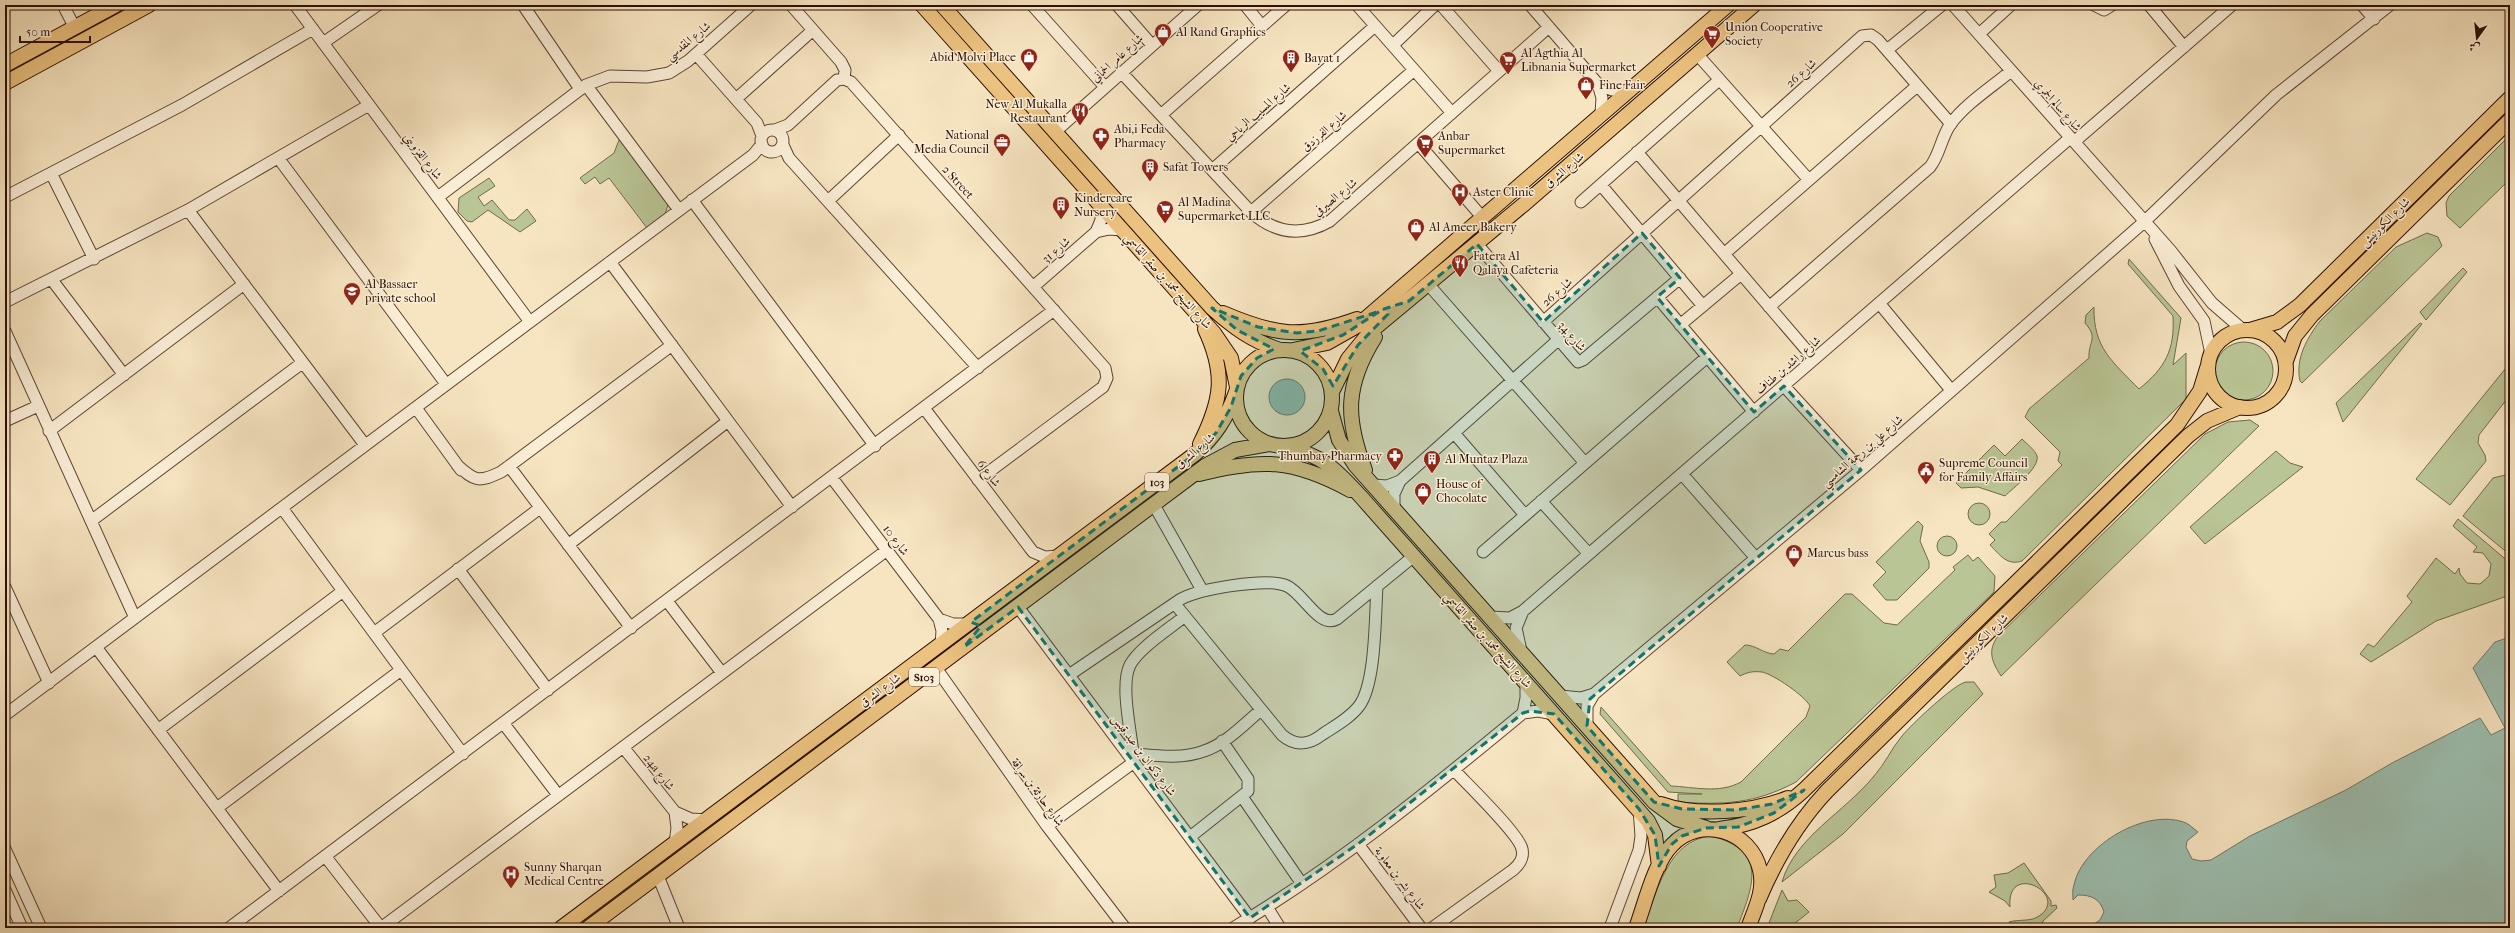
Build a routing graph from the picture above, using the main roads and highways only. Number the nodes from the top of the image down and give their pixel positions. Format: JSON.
{"nodes":[{"id":1,"x":116,"y":5,"type":"edge"},
{"id":2,"x":149,"y":5,"type":"edge"},
{"id":3,"x":942,"y":5,"type":"edge"},
{"id":4,"x":1728,"y":5,"type":"edge"},
{"id":5,"x":1754,"y":5,"type":"edge"},
{"id":6,"x":924,"y":7,"type":"edge"},
{"id":7,"x":973,"y":39,"type":"junction"},
{"id":8,"x":5,"y":65,"type":"edge"},
{"id":9,"x":5,"y":83,"type":"edge"},
{"id":10,"x":2510,"y":98,"type":"edge"},
{"id":11,"x":2510,"y":120,"type":"edge"},
{"id":12,"x":2438,"y":168,"type":"junction"},
{"id":13,"x":2400,"y":228,"type":"junction"},
{"id":14,"x":1212,"y":308,"type":"junction"},
{"id":15,"x":1370,"y":314,"type":"junction"},
{"id":16,"x":1199,"y":316,"type":"junction"},
{"id":17,"x":1384,"y":321,"type":"junction"},
{"id":18,"x":2246,"y":330,"type":"junction"},
{"id":19,"x":1286,"y":350,"type":"junction"},
{"id":20,"x":2210,"y":359,"type":"junction"},
{"id":21,"x":2286,"y":361,"type":"junction"},
{"id":22,"x":1236,"y":390,"type":"junction"},
{"id":23,"x":1332,"y":392,"type":"junction"},
{"id":24,"x":2240,"y":407,"type":"junction"},
{"id":25,"x":1331,"y":410,"type":"junction"},
{"id":26,"x":1276,"y":445,"type":"junction"},
{"id":27,"x":1195,"y":454,"type":"junction"},
{"id":28,"x":1191,"y":477,"type":"junction"},
{"id":29,"x":1371,"y":483,"type":"junction"},
{"id":30,"x":1360,"y":495,"type":"junction"},
{"id":31,"x":1059,"y":556,"type":"joint"},
{"id":32,"x":970,"y":623,"type":"junction"},
{"id":33,"x":964,"y":647,"type":"junction"},
{"id":34,"x":1804,"y":790,"type":"junction"},
{"id":35,"x":1654,"y":802,"type":"junction"},
{"id":36,"x":1712,"y":829,"type":"junction"},
{"id":37,"x":1659,"y":866,"type":"junction"},
{"id":38,"x":623,"y":882,"type":"junction"},
{"id":39,"x":1759,"y":899,"type":"junction"},
{"id":40,"x":618,"y":905,"type":"junction"},
{"id":41,"x":561,"y":928,"type":"edge"},
{"id":42,"x":588,"y":928,"type":"edge"},
{"id":43,"x":1636,"y":928,"type":"edge"},
{"id":44,"x":1748,"y":928,"type":"edge"}],
"edges":[{"from":1,"to":8,"type":"main road"},
{"from":2,"to":9,"type":"main road"},
{"from":3,"to":7,"type":"main road","name":"شارع الشيخ محمد بن صقر القاسمي"},
{"from":4,"to":15,"type":"main road","name":"شارع الشرق"},
{"from":5,"to":17,"type":"main road","name":"شارع الشرق"},
{"from":6,"to":7,"type":"main road"},
{"from":6,"to":16,"type":"main road","name":"شارع الشيخ محمد بن صقر القاسمي"},
{"from":7,"to":14,"type":"main road","name":"شارع الشيخ محمد بن صقر القاسمي"},
{"from":10,"to":12,"type":"main road","name":"شارع الكورنيش"},
{"from":11,"to":13,"type":"main road","name":"شارع الكورنيش"},
{"from":12,"to":13,"type":"main road"},
{"from":12,"to":18,"type":"main road","name":"شارع الكورنيش"},
{"from":13,"to":21,"type":"main road","name":"شارع الكورنيش"},
{"from":14,"to":15,"type":"main road"},
{"from":14,"to":19,"type":"main road","name":"شارع الشيخ محمد بن صقر القاسمي"},
{"from":15,"to":19,"type":"main road","name":"شارع الشرق"},
{"from":16,"to":22,"type":"main road","name":"شارع الشيخ محمد بن صقر القاسمي"},
{"from":16,"to":27,"type":"main road"},
{"from":17,"to":23,"type":"main road","name":"شارع الشرق"},
{"from":17,"to":29,"type":"main road"},
{"from":18,"to":20,"type":"main road"},
{"from":18,"to":21,"type":"main road"},
{"from":19,"to":22,"type":"main road"},
{"from":19,"to":23,"type":"main road"},
{"from":20,"to":24,"type":"main road"},
{"from":20,"to":34,"type":"main road","name":"شارع الكورنيش"},
{"from":21,"to":24,"type":"main road"},
{"from":22,"to":26,"type":"main road"},
{"from":22,"to":27,"type":"main road","name":"شارع الشرق","number":"103"},
{"from":23,"to":25,"type":"main road"},
{"from":24,"to":39,"type":"main road","name":"شارع الكورنيش"},
{"from":25,"to":26,"type":"main road"},
{"from":25,"to":29,"type":"main road","name":"شارع الشيخ محمد بن صقر القاسمي"},
{"from":26,"to":28,"type":"main road","name":"شارع الشرق","number":"S103"},
{"from":26,"to":30,"type":"main road","name":"شارع الشيخ محمد بن صقر القاسمي"},
{"from":27,"to":31,"type":"main road","name":"شارع الشرق","number":"103"},
{"from":28,"to":30,"type":"main road"},
{"from":28,"to":33,"type":"main road","name":"شارع الشرق","number":"S103"},
{"from":29,"to":35,"type":"main road","name":"شارع الشيخ محمد بن صقر القاسمي"},
{"from":30,"to":37,"type":"main road","name":"شارع الشيخ محمد بن صقر القاسمي"},
{"from":31,"to":32,"type":"main road","name":"شارع الشرق","number":"S103"},
{"from":32,"to":33,"type":"main road"},
{"from":32,"to":38,"type":"main road","name":"شارع الشرق","number":"S103"},
{"from":33,"to":40,"type":"main road","name":"شارع الشرق","number":"S103"},
{"from":34,"to":35,"type":"main road"},
{"from":34,"to":36,"type":"main road","name":"شارع الكورنيش"},
{"from":35,"to":36,"type":"main road","name":"شارع الشيخ محمد بن صقر القاسمي"},
{"from":36,"to":37,"type":"main road"},
{"from":36,"to":39,"type":"main road","name":"شارع الشيخ محمد بن صقر القاسمي"},
{"from":37,"to":43,"type":"main road"},
{"from":38,"to":40,"type":"main road"},
{"from":38,"to":41,"type":"main road","name":"شارع الشرق","number":"S103"},
{"from":39,"to":44,"type":"main road"},
{"from":40,"to":42,"type":"main road","name":"شارع الشرق","number":"S103"}]}
